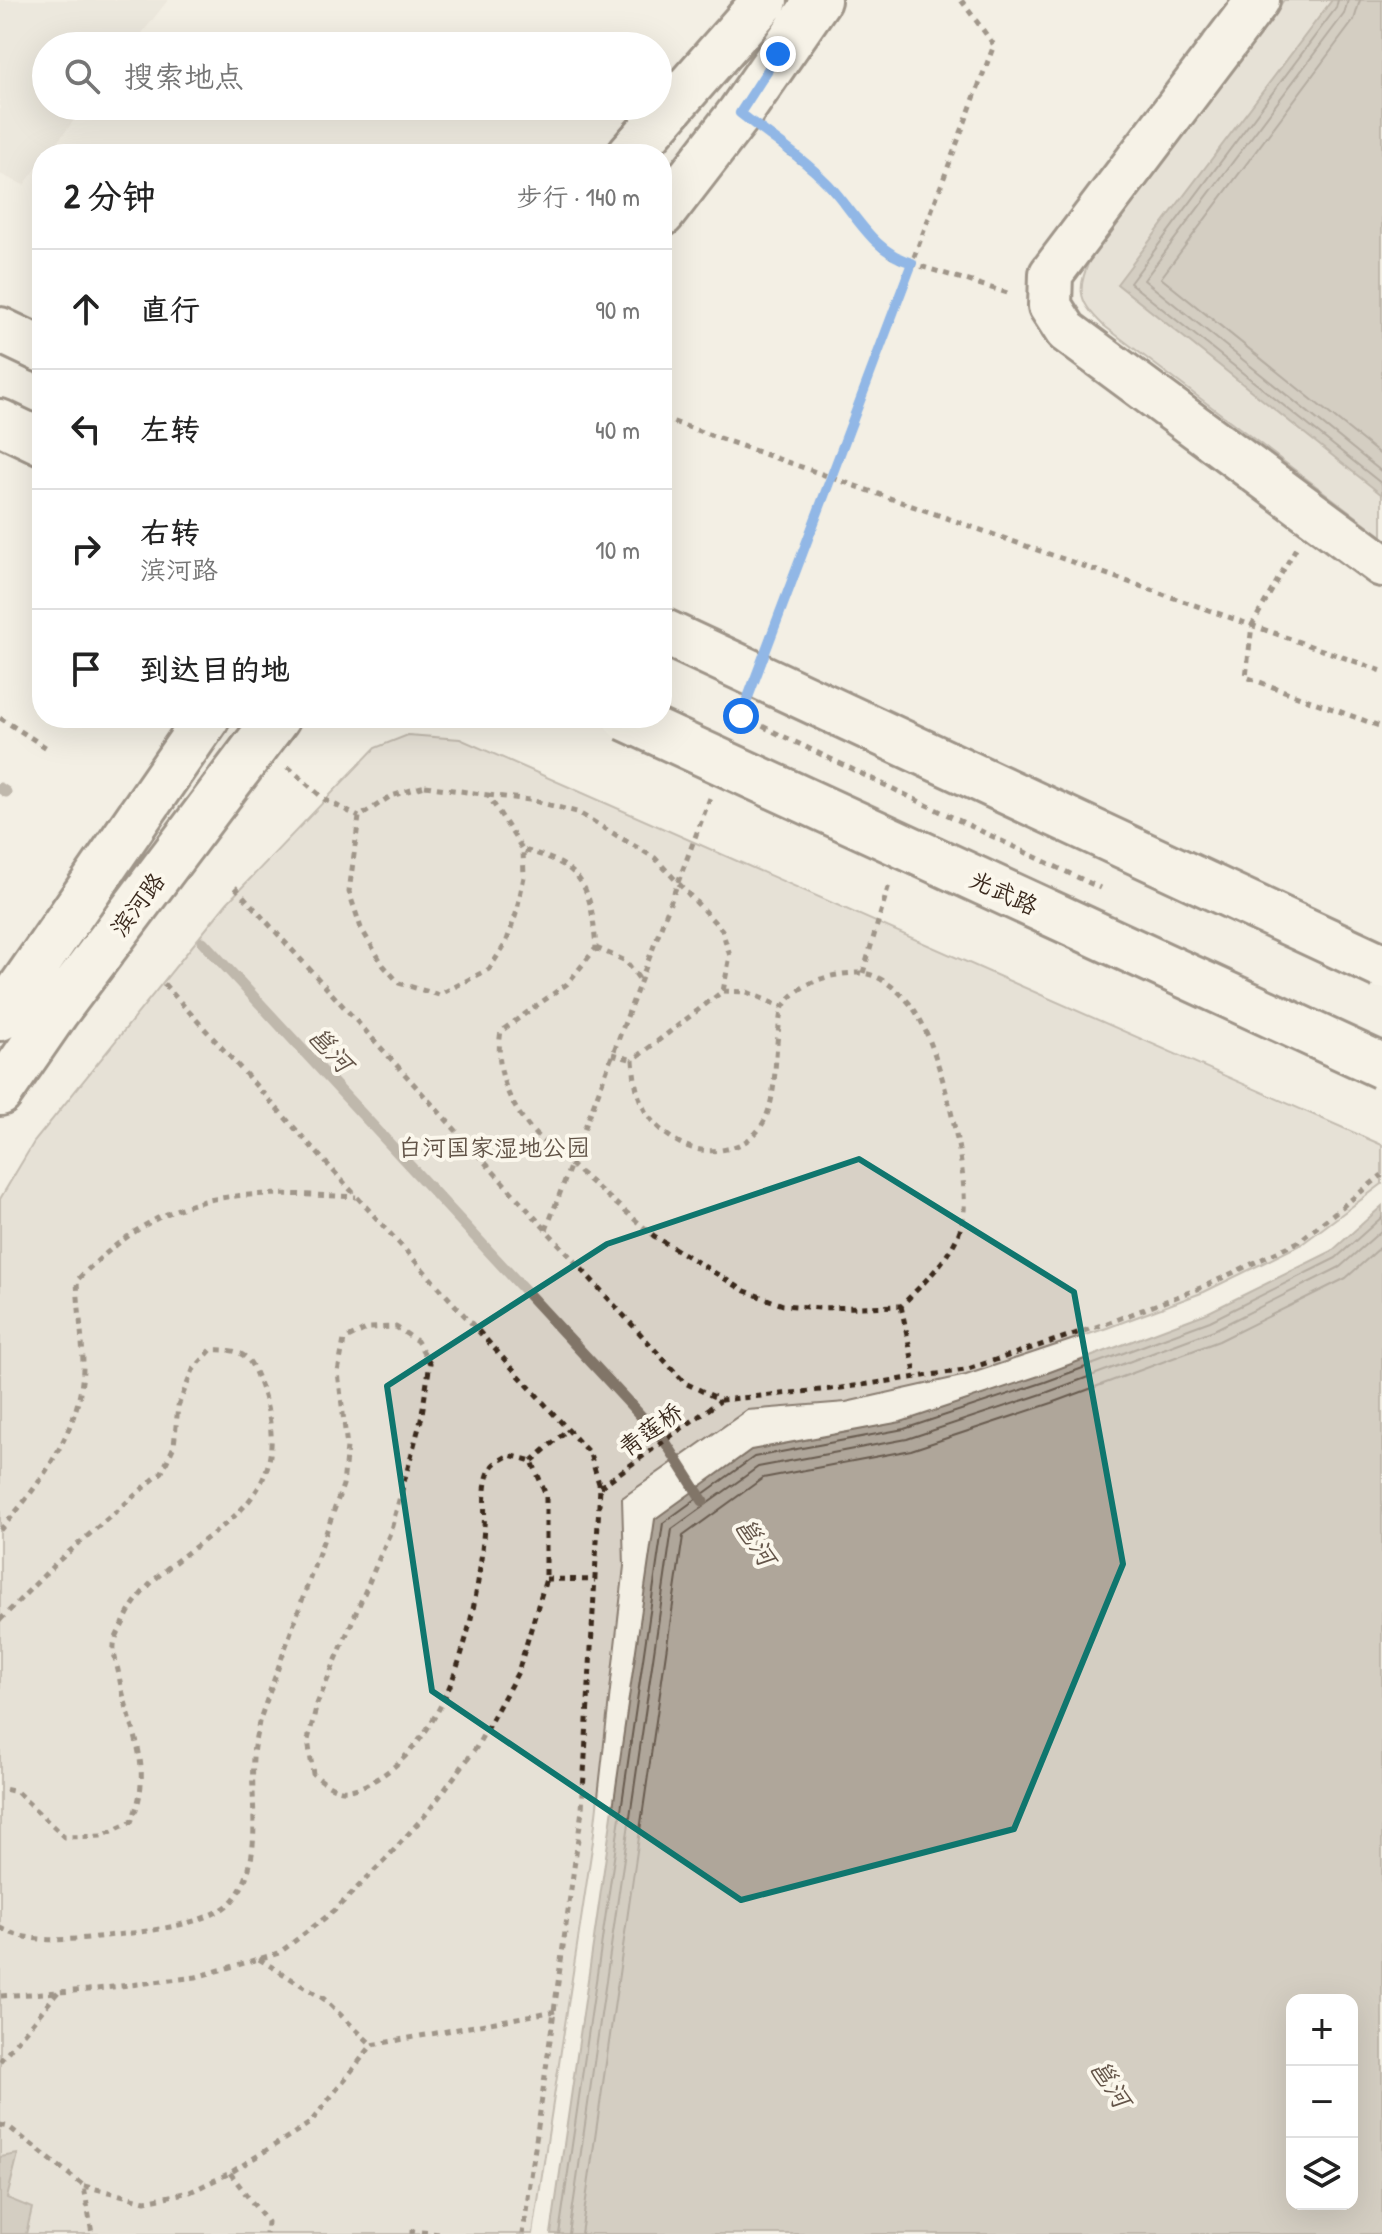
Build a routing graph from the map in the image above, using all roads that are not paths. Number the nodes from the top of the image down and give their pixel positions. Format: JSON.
{"nodes":[{"id":1,"x":765,"y":0,"type":"edge"},
{"id":2,"x":818,"y":0,"type":"edge"},
{"id":3,"x":1258,"y":0,"type":"edge"},
{"id":4,"x":672,"y":106,"type":"edge"},
{"id":5,"x":660,"y":120,"type":"edge"},
{"id":6,"x":639,"y":144,"type":"edge"},
{"id":7,"x":672,"y":201,"type":"edge"},
{"id":8,"x":0,"y":330,"type":"edge"},
{"id":9,"x":32,"y":345,"type":"edge"},
{"id":10,"x":0,"y":422,"type":"edge"},
{"id":11,"x":32,"y":437,"type":"edge"},
{"id":12,"x":1382,"y":565,"type":"edge"},
{"id":13,"x":672,"y":636,"type":"edge"},
{"id":14,"x":200,"y":728,"type":"edge"},
{"id":15,"x":269,"y":728,"type":"edge"},
{"id":16,"x":648,"y":728,"type":"edge"},
{"id":17,"x":1382,"y":966,"type":"edge"},
{"id":18,"x":0,"y":1018,"type":"edge"},
{"id":19,"x":1382,"y":1066,"type":"edge"},
{"id":20,"x":0,"y":1093,"type":"edge"}],
"edges":[{"from":1,"to":4,"type":"main road"},
{"from":2,"to":7,"type":"main road"},
{"from":3,"to":12,"type":"lane"},
{"from":5,"to":6,"type":"main road"},
{"from":8,"to":9,"type":"main road"},
{"from":10,"to":11,"type":"main road"},
{"from":13,"to":17,"type":"main road","bridge":true},
{"from":14,"to":18,"type":"main road","name":"滨河路"},
{"from":15,"to":20,"type":"main road","name":"滨河路"},
{"from":16,"to":19,"type":"main road","name":"光武路","bridge":true}]}
